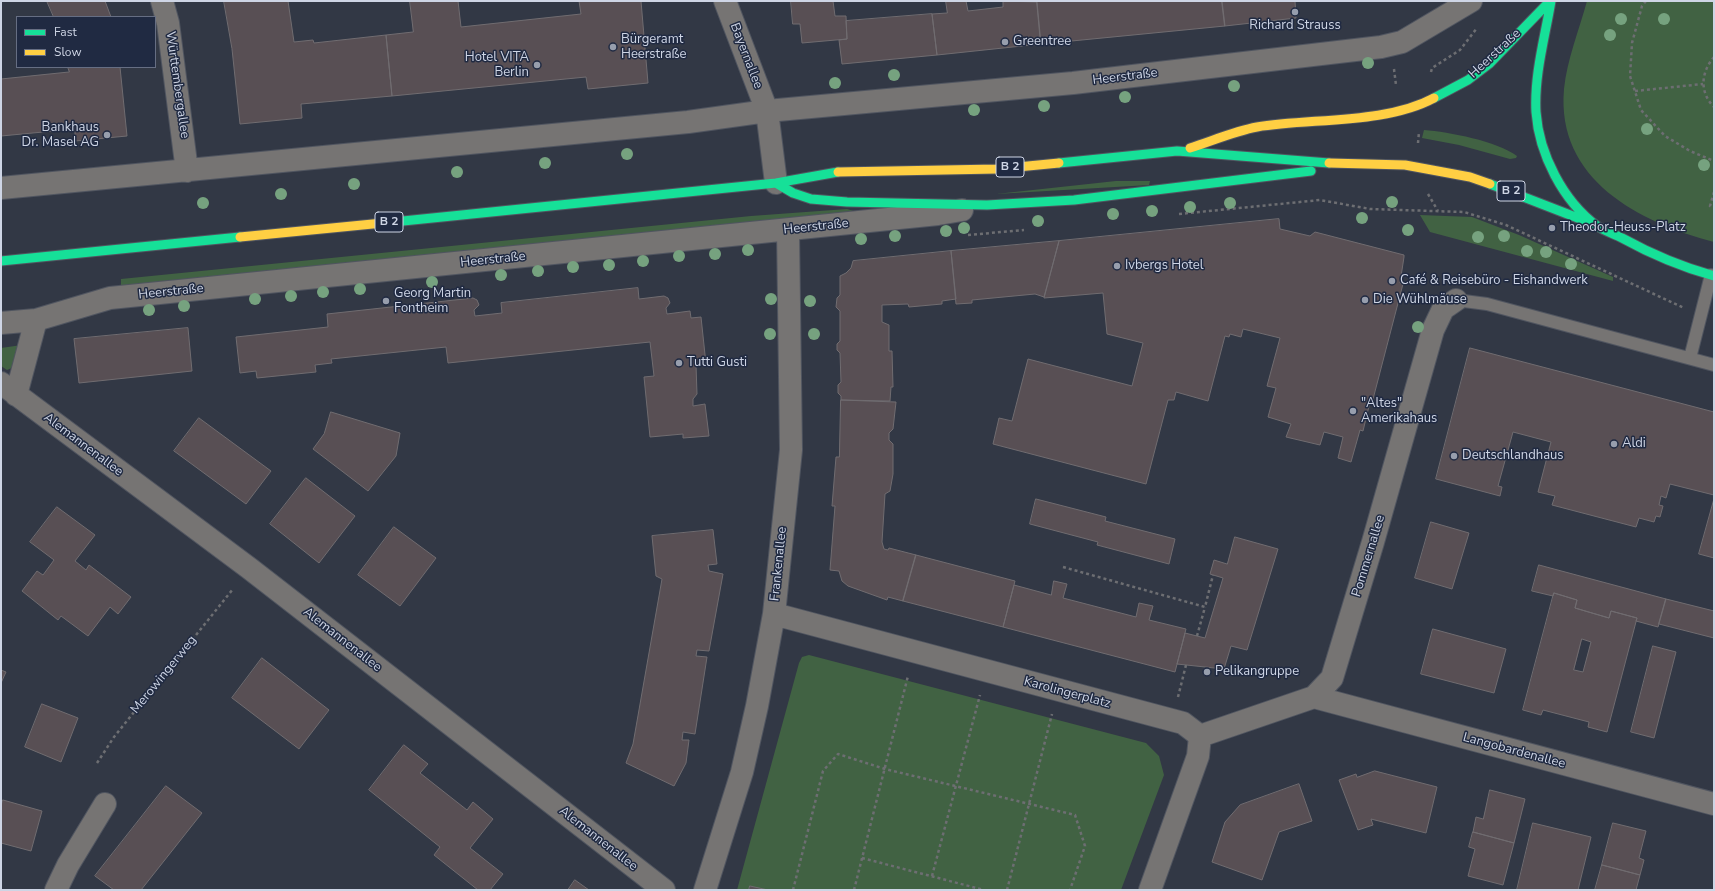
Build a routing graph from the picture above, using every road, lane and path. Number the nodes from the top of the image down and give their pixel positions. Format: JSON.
{"nodes":[{"id":1,"x":162,"y":1,"type":"edge"},
{"id":2,"x":725,"y":1,"type":"edge"},
{"id":3,"x":1550,"y":1,"type":"edge"},
{"id":4,"x":1646,"y":1,"type":"edge"},
{"id":5,"x":1465,"y":2,"type":"edge"},
{"id":6,"x":1478,"y":26,"type":"dead end"},
{"id":7,"x":1714,"y":57,"type":"edge"},
{"id":8,"x":1429,"y":76,"type":"dead end"},
{"id":9,"x":1703,"y":84,"type":"junction"},
{"id":10,"x":1635,"y":91,"type":"junction"},
{"id":11,"x":1714,"y":107,"type":"edge"},
{"id":12,"x":767,"y":111,"type":"junction"},
{"id":13,"x":1177,"y":151,"type":"junction"},
{"id":14,"x":1714,"y":160,"type":"edge"},
{"id":15,"x":1355,"y":165,"type":"junction"},
{"id":16,"x":187,"y":171,"type":"junction"},
{"id":17,"x":776,"y":183,"type":"junction"},
{"id":18,"x":1,"y":188,"type":"edge"},
{"id":19,"x":1427,"y":192,"type":"dead end"},
{"id":20,"x":1714,"y":192,"type":"edge"},
{"id":21,"x":988,"y":204,"type":"junction"},
{"id":22,"x":1714,"y":207,"type":"edge"},
{"id":23,"x":1438,"y":211,"type":"junction"},
{"id":24,"x":1178,"y":214,"type":"dead end"},
{"id":25,"x":1596,"y":225,"type":"junction"},
{"id":26,"x":1029,"y":229,"type":"dead end"},
{"id":27,"x":788,"y":230,"type":"junction"},
{"id":28,"x":967,"y":235,"type":"dead end"},
{"id":29,"x":1,"y":260,"type":"edge"},
{"id":30,"x":1713,"y":276,"type":"edge"},
{"id":31,"x":1456,"y":300,"type":"joint"},
{"id":32,"x":1689,"y":310,"type":"dead end"},
{"id":33,"x":36,"y":320,"type":"junction"},
{"id":34,"x":1,"y":323,"type":"edge"},
{"id":35,"x":1690,"y":358,"type":"junction"},
{"id":36,"x":1714,"y":365,"type":"edge"},
{"id":37,"x":8,"y":389,"type":"edge"},
{"id":38,"x":1063,"y":568,"type":"dead end"},
{"id":39,"x":1213,"y":575,"type":"dead end"},
{"id":40,"x":233,"y":589,"type":"dead end"},
{"id":41,"x":1205,"y":607,"type":"junction"},
{"id":42,"x":774,"y":614,"type":"junction"},
{"id":43,"x":1197,"y":636,"type":"dead end"},
{"id":44,"x":1186,"y":665,"type":"dead end"},
{"id":45,"x":908,"y":676,"type":"dead end"},
{"id":46,"x":980,"y":695,"type":"dead end"},
{"id":47,"x":1314,"y":697,"type":"junction"},
{"id":48,"x":1177,"y":699,"type":"dead end"},
{"id":49,"x":1052,"y":714,"type":"dead end"},
{"id":50,"x":1200,"y":736,"type":"junction"},
{"id":51,"x":96,"y":763,"type":"dead end"},
{"id":52,"x":885,"y":768,"type":"junction"},
{"id":53,"x":956,"y":786,"type":"junction"},
{"id":54,"x":1029,"y":803,"type":"junction"},
{"id":55,"x":105,"y":804,"type":"dead end"},
{"id":56,"x":1714,"y":804,"type":"edge"},
{"id":57,"x":862,"y":858,"type":"junction"},
{"id":58,"x":932,"y":876,"type":"junction"},
{"id":59,"x":56,"y":890,"type":"edge"},
{"id":60,"x":664,"y":890,"type":"edge"},
{"id":61,"x":705,"y":890,"type":"edge"},
{"id":62,"x":793,"y":890,"type":"edge"},
{"id":63,"x":854,"y":890,"type":"edge"},
{"id":64,"x":984,"y":890,"type":"edge"},
{"id":65,"x":1006,"y":890,"type":"edge"},
{"id":66,"x":1070,"y":890,"type":"edge"},
{"id":67,"x":1150,"y":890,"type":"edge"}],
"edges":[{"from":1,"to":16,"type":"street","name":"Württembergallee"},
{"from":2,"to":12,"type":"street","name":"Bayernallee"},
{"from":3,"to":13,"type":"main road","name":"Heerstraße","number":"B 2"},
{"from":3,"to":25,"type":"main road"},
{"from":4,"to":10,"type":"path"},
{"from":5,"to":12,"type":"street","name":"Heerstraße"},
{"from":6,"to":8,"type":"path"},
{"from":7,"to":9,"type":"path"},
{"from":9,"to":10,"type":"path"},
{"from":9,"to":11,"type":"path"},
{"from":10,"to":14,"type":"path"},
{"from":12,"to":16,"type":"street","name":"Heerstraße"},
{"from":12,"to":17,"type":"street"},
{"from":13,"to":15,"type":"main road","name":"Heerstraße","number":"B 2"},
{"from":13,"to":17,"type":"main road","name":"Heerstraße","number":"B 2"},
{"from":15,"to":21,"type":"main road","name":"Heerstraße","number":"B 2"},
{"from":15,"to":25,"type":"main road","name":"Heerstraße","number":"B 2"},
{"from":16,"to":18,"type":"street","name":"Heerstraße"},
{"from":17,"to":21,"type":"main road","name":"Heerstraße","number":"B 2"},
{"from":17,"to":29,"type":"main road","name":"Heerstraße","number":"B 2"},
{"from":19,"to":23,"type":"path"},
{"from":20,"to":22,"type":"path"},
{"from":21,"to":27,"type":"street","name":"Heerstraße"},
{"from":23,"to":24,"type":"path"},
{"from":23,"to":32,"type":"path"},
{"from":25,"to":30,"type":"main road","number":"B 2"},
{"from":26,"to":28,"type":"path"},
{"from":27,"to":33,"type":"street","name":"Heerstraße"},
{"from":27,"to":42,"type":"street","name":"Frankenallee"},
{"from":30,"to":35,"type":"lane"},
{"from":31,"to":35,"type":"lane"},
{"from":31,"to":47,"type":"street","name":"Pommernallee"},
{"from":33,"to":34,"type":"street","name":"Heerstraße"},
{"from":33,"to":37,"type":"street","name":"Alemannenallee"},
{"from":35,"to":36,"type":"lane"},
{"from":37,"to":60,"type":"street","name":"Alemannenallee"},
{"from":38,"to":41,"type":"path"},
{"from":39,"to":41,"type":"path"},
{"from":40,"to":51,"type":"path","name":"Merowingerweg"},
{"from":41,"to":43,"type":"path"},
{"from":42,"to":50,"type":"street","name":"Karolingerplatz"},
{"from":42,"to":61,"type":"street","name":"Frankenallee"},
{"from":44,"to":48,"type":"path"},
{"from":45,"to":52,"type":"path"},
{"from":46,"to":53,"type":"path"},
{"from":47,"to":50,"type":"street","name":"Pommernallee"},
{"from":47,"to":56,"type":"street","name":"Langobardenallee"},
{"from":49,"to":54,"type":"path"},
{"from":50,"to":67,"type":"street"},
{"from":52,"to":53,"type":"path"},
{"from":52,"to":57,"type":"path"},
{"from":52,"to":62,"type":"path"},
{"from":53,"to":54,"type":"path"},
{"from":53,"to":58,"type":"path"},
{"from":54,"to":65,"type":"path"},
{"from":54,"to":66,"type":"path"},
{"from":55,"to":59,"type":"street"},
{"from":57,"to":58,"type":"path"},
{"from":57,"to":63,"type":"path"},
{"from":58,"to":64,"type":"path"}]}
